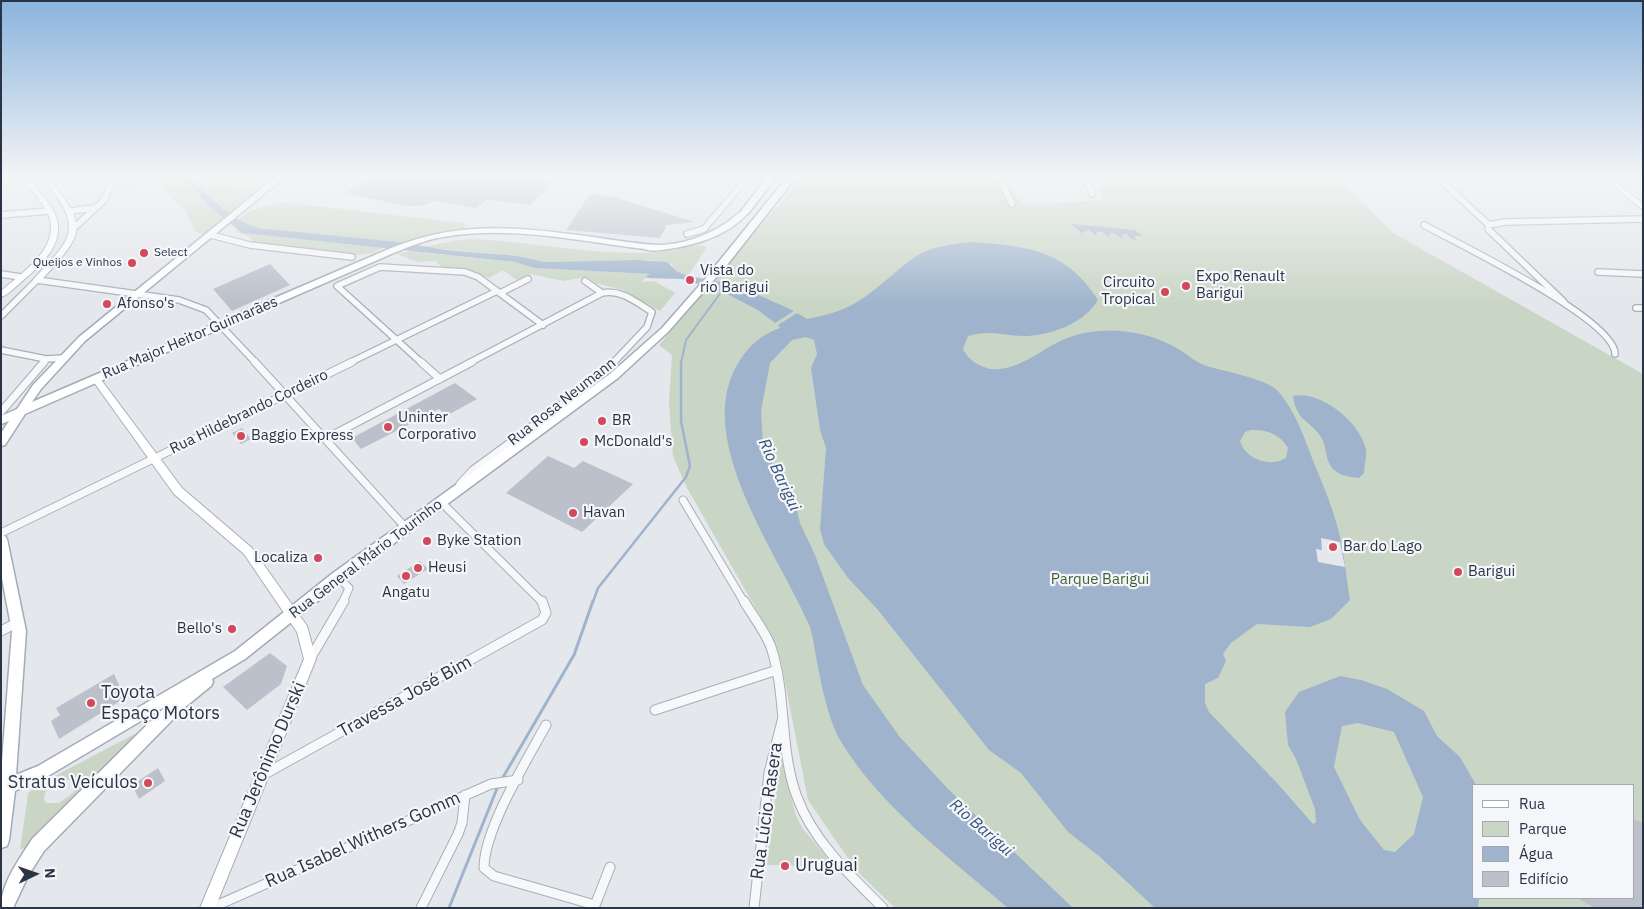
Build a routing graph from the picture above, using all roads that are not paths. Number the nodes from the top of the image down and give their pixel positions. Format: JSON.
{"nodes":[{"id":1,"x":52,"y":218,"type":"edge"},
{"id":2,"x":73,"y":218,"type":"edge"},
{"id":3,"x":84,"y":218,"type":"edge"},
{"id":4,"x":231,"y":218,"type":"edge"},
{"id":5,"x":713,"y":218,"type":"edge"},
{"id":6,"x":737,"y":218,"type":"edge"},
{"id":7,"x":759,"y":218,"type":"edge"},
{"id":8,"x":1482,"y":218,"type":"edge"},
{"id":9,"x":1643,"y":219,"type":"edge"},
{"id":10,"x":1424,"y":225,"type":"dead end"},
{"id":11,"x":1489,"y":225,"type":"junction"},
{"id":12,"x":75,"y":227,"type":"junction"},
{"id":13,"x":214,"y":232,"type":"junction"},
{"id":14,"x":687,"y":234,"type":"dead end"},
{"id":15,"x":352,"y":258,"type":"dead end"},
{"id":16,"x":716,"y":272,"type":"joint"},
{"id":17,"x":1598,"y":272,"type":"dead end"},
{"id":18,"x":1,"y":274,"type":"edge"},
{"id":19,"x":1536,"y":274,"type":"junction"},
{"id":20,"x":1643,"y":274,"type":"edge"},
{"id":21,"x":1519,"y":276,"type":"junction"},
{"id":22,"x":21,"y":277,"type":"junction"},
{"id":23,"x":528,"y":279,"type":"dead end"},
{"id":24,"x":38,"y":280,"type":"junction"},
{"id":25,"x":585,"y":281,"type":"dead end"},
{"id":26,"x":498,"y":292,"type":"junction"},
{"id":27,"x":602,"y":293,"type":"junction"},
{"id":28,"x":138,"y":294,"type":"junction"},
{"id":29,"x":1,"y":295,"type":"edge"},
{"id":30,"x":1564,"y":302,"type":"junction"},
{"id":31,"x":1,"y":316,"type":"edge"},
{"id":32,"x":221,"y":325,"type":"junction"},
{"id":33,"x":543,"y":325,"type":"junction"},
{"id":34,"x":397,"y":340,"type":"junction"},
{"id":35,"x":1,"y":350,"type":"edge"},
{"id":36,"x":1615,"y":354,"type":"dead end"},
{"id":37,"x":63,"y":358,"type":"junction"},
{"id":38,"x":46,"y":359,"type":"junction"},
{"id":39,"x":96,"y":379,"type":"junction"},
{"id":40,"x":440,"y":379,"type":"junction"},
{"id":41,"x":285,"y":395,"type":"junction"},
{"id":42,"x":1,"y":412,"type":"edge"},
{"id":43,"x":19,"y":412,"type":"junction"},
{"id":44,"x":1,"y":420,"type":"edge"},
{"id":45,"x":325,"y":439,"type":"junction"},
{"id":46,"x":1,"y":442,"type":"edge"},
{"id":47,"x":154,"y":459,"type":"junction"},
{"id":48,"x":446,"y":499,"type":"junction"},
{"id":49,"x":683,"y":500,"type":"dead end"},
{"id":50,"x":406,"y":528,"type":"junction"},
{"id":51,"x":1,"y":533,"type":"edge"},
{"id":52,"x":1,"y":539,"type":"edge"},
{"id":53,"x":338,"y":577,"type":"junction"},
{"id":54,"x":292,"y":614,"type":"junction"},
{"id":55,"x":18,"y":622,"type":"junction"},
{"id":56,"x":1,"y":631,"type":"edge"},
{"id":57,"x":240,"y":655,"type":"junction"},
{"id":58,"x":310,"y":659,"type":"junction"},
{"id":59,"x":777,"y":670,"type":"junction"},
{"id":60,"x":179,"y":702,"type":"junction"},
{"id":61,"x":655,"y":710,"type":"dead end"},
{"id":62,"x":783,"y":714,"type":"junction"},
{"id":63,"x":546,"y":725,"type":"dead end"},
{"id":64,"x":43,"y":771,"type":"junction"},
{"id":65,"x":260,"y":777,"type":"junction"},
{"id":66,"x":513,"y":781,"type":"junction"},
{"id":67,"x":5,"y":788,"type":"edge"},
{"id":68,"x":465,"y":795,"type":"junction"},
{"id":69,"x":1,"y":840,"type":"edge"},
{"id":70,"x":610,"y":867,"type":"dead end"},
{"id":71,"x":595,"y":907,"type":"edge"},
{"id":72,"x":4,"y":908,"type":"edge"},
{"id":73,"x":209,"y":908,"type":"edge"},
{"id":74,"x":421,"y":908,"type":"edge"},
{"id":75,"x":754,"y":908,"type":"edge"},
{"id":76,"x":882,"y":908,"type":"edge"}],
"edges":[{"from":1,"to":22,"type":"street"},
{"from":2,"to":12,"type":"street"},
{"from":3,"to":12,"type":"street"},
{"from":4,"to":13,"type":"main road"},
{"from":5,"to":14,"type":"street"},
{"from":6,"to":32,"type":"main road","name":"Rua Major Heitor Guimarães"},
{"from":7,"to":16,"type":"highway"},
{"from":8,"to":11,"type":"street"},
{"from":9,"to":11,"type":"street"},
{"from":10,"to":21,"type":"street"},
{"from":11,"to":19,"type":"street"},
{"from":12,"to":24,"type":"street"},
{"from":13,"to":15,"type":"street"},
{"from":13,"to":28,"type":"main road"},
{"from":16,"to":48,"type":"main road","name":"Rua General Mário Tourinho"},
{"from":17,"to":20,"type":"street"},
{"from":18,"to":22,"type":"street"},
{"from":19,"to":21,"type":"street"},
{"from":19,"to":30,"type":"street"},
{"from":21,"to":30,"type":"street"},
{"from":22,"to":29,"type":"street"},
{"from":23,"to":26,"type":"street","name":"Rua Hildebrando Cordeiro"},
{"from":24,"to":28,"type":"street"},
{"from":24,"to":31,"type":"street"},
{"from":25,"to":27,"type":"street"},
{"from":26,"to":33,"type":"street"},
{"from":26,"to":34,"type":"street","name":"Rua Hildebrando Cordeiro"},
{"from":26,"to":34,"type":"street"},
{"from":27,"to":33,"type":"street"},
{"from":27,"to":48,"type":"street","name":"Rua Rosa Neumann"},
{"from":28,"to":32,"type":"street"},
{"from":28,"to":37,"type":"main road"},
{"from":30,"to":36,"type":"street"},
{"from":32,"to":39,"type":"main road","name":"Rua Major Heitor Guimarães"},
{"from":32,"to":41,"type":"street"},
{"from":33,"to":40,"type":"street"},
{"from":34,"to":40,"type":"street"},
{"from":34,"to":41,"type":"street","name":"Rua Hildebrando Cordeiro"},
{"from":35,"to":38,"type":"street"},
{"from":37,"to":38,"type":"street"},
{"from":37,"to":43,"type":"main road"},
{"from":38,"to":42,"type":"street"},
{"from":39,"to":43,"type":"main road","name":"Rua Major Heitor Guimarães"},
{"from":39,"to":47,"type":"street"},
{"from":40,"to":45,"type":"street"},
{"from":41,"to":45,"type":"street"},
{"from":41,"to":47,"type":"street","name":"Rua Hildebrando Cordeiro"},
{"from":43,"to":44,"type":"main road","name":"Rua Major Heitor Guimarães"},
{"from":43,"to":46,"type":"main road"},
{"from":45,"to":50,"type":"street"},
{"from":47,"to":51,"type":"street","name":"Rua Hildebrando Cordeiro"},
{"from":47,"to":54,"type":"street"},
{"from":48,"to":50,"type":"main road","name":"Rua General Mário Tourinho"},
{"from":48,"to":65,"type":"street","name":"Travessa José Bim"},
{"from":49,"to":59,"type":"street"},
{"from":50,"to":53,"type":"main road","name":"Rua General Mário Tourinho"},
{"from":52,"to":55,"type":"main road"},
{"from":53,"to":54,"type":"main road","name":"Rua General Mário Tourinho"},
{"from":53,"to":58,"type":"street"},
{"from":54,"to":57,"type":"main road","name":"Rua General Mário Tourinho"},
{"from":54,"to":58,"type":"street"},
{"from":55,"to":56,"type":"street"},
{"from":55,"to":67,"type":"main road"},
{"from":57,"to":60,"type":"main road"},
{"from":57,"to":64,"type":"main road","name":"Rua General Mário Tourinho"},
{"from":58,"to":65,"type":"street","name":"Rua Jerônimo Durski"},
{"from":59,"to":61,"type":"street"},
{"from":59,"to":62,"type":"street"},
{"from":60,"to":64,"type":"main road"},
{"from":60,"to":72,"type":"main road"},
{"from":62,"to":75,"type":"street","name":"Rua Lúcio Rasera"},
{"from":62,"to":76,"type":"street"},
{"from":63,"to":66,"type":"street"},
{"from":64,"to":67,"type":"main road","name":"Rua General Mário Tourinho"},
{"from":65,"to":73,"type":"street","name":"Rua Jerônimo Durski"},
{"from":66,"to":68,"type":"street","name":"Rua Isabel Withers Gomm"},
{"from":66,"to":71,"type":"street"},
{"from":67,"to":69,"type":"main road"},
{"from":68,"to":73,"type":"street","name":"Rua Isabel Withers Gomm"},
{"from":68,"to":74,"type":"street"},
{"from":70,"to":71,"type":"street"}]}
